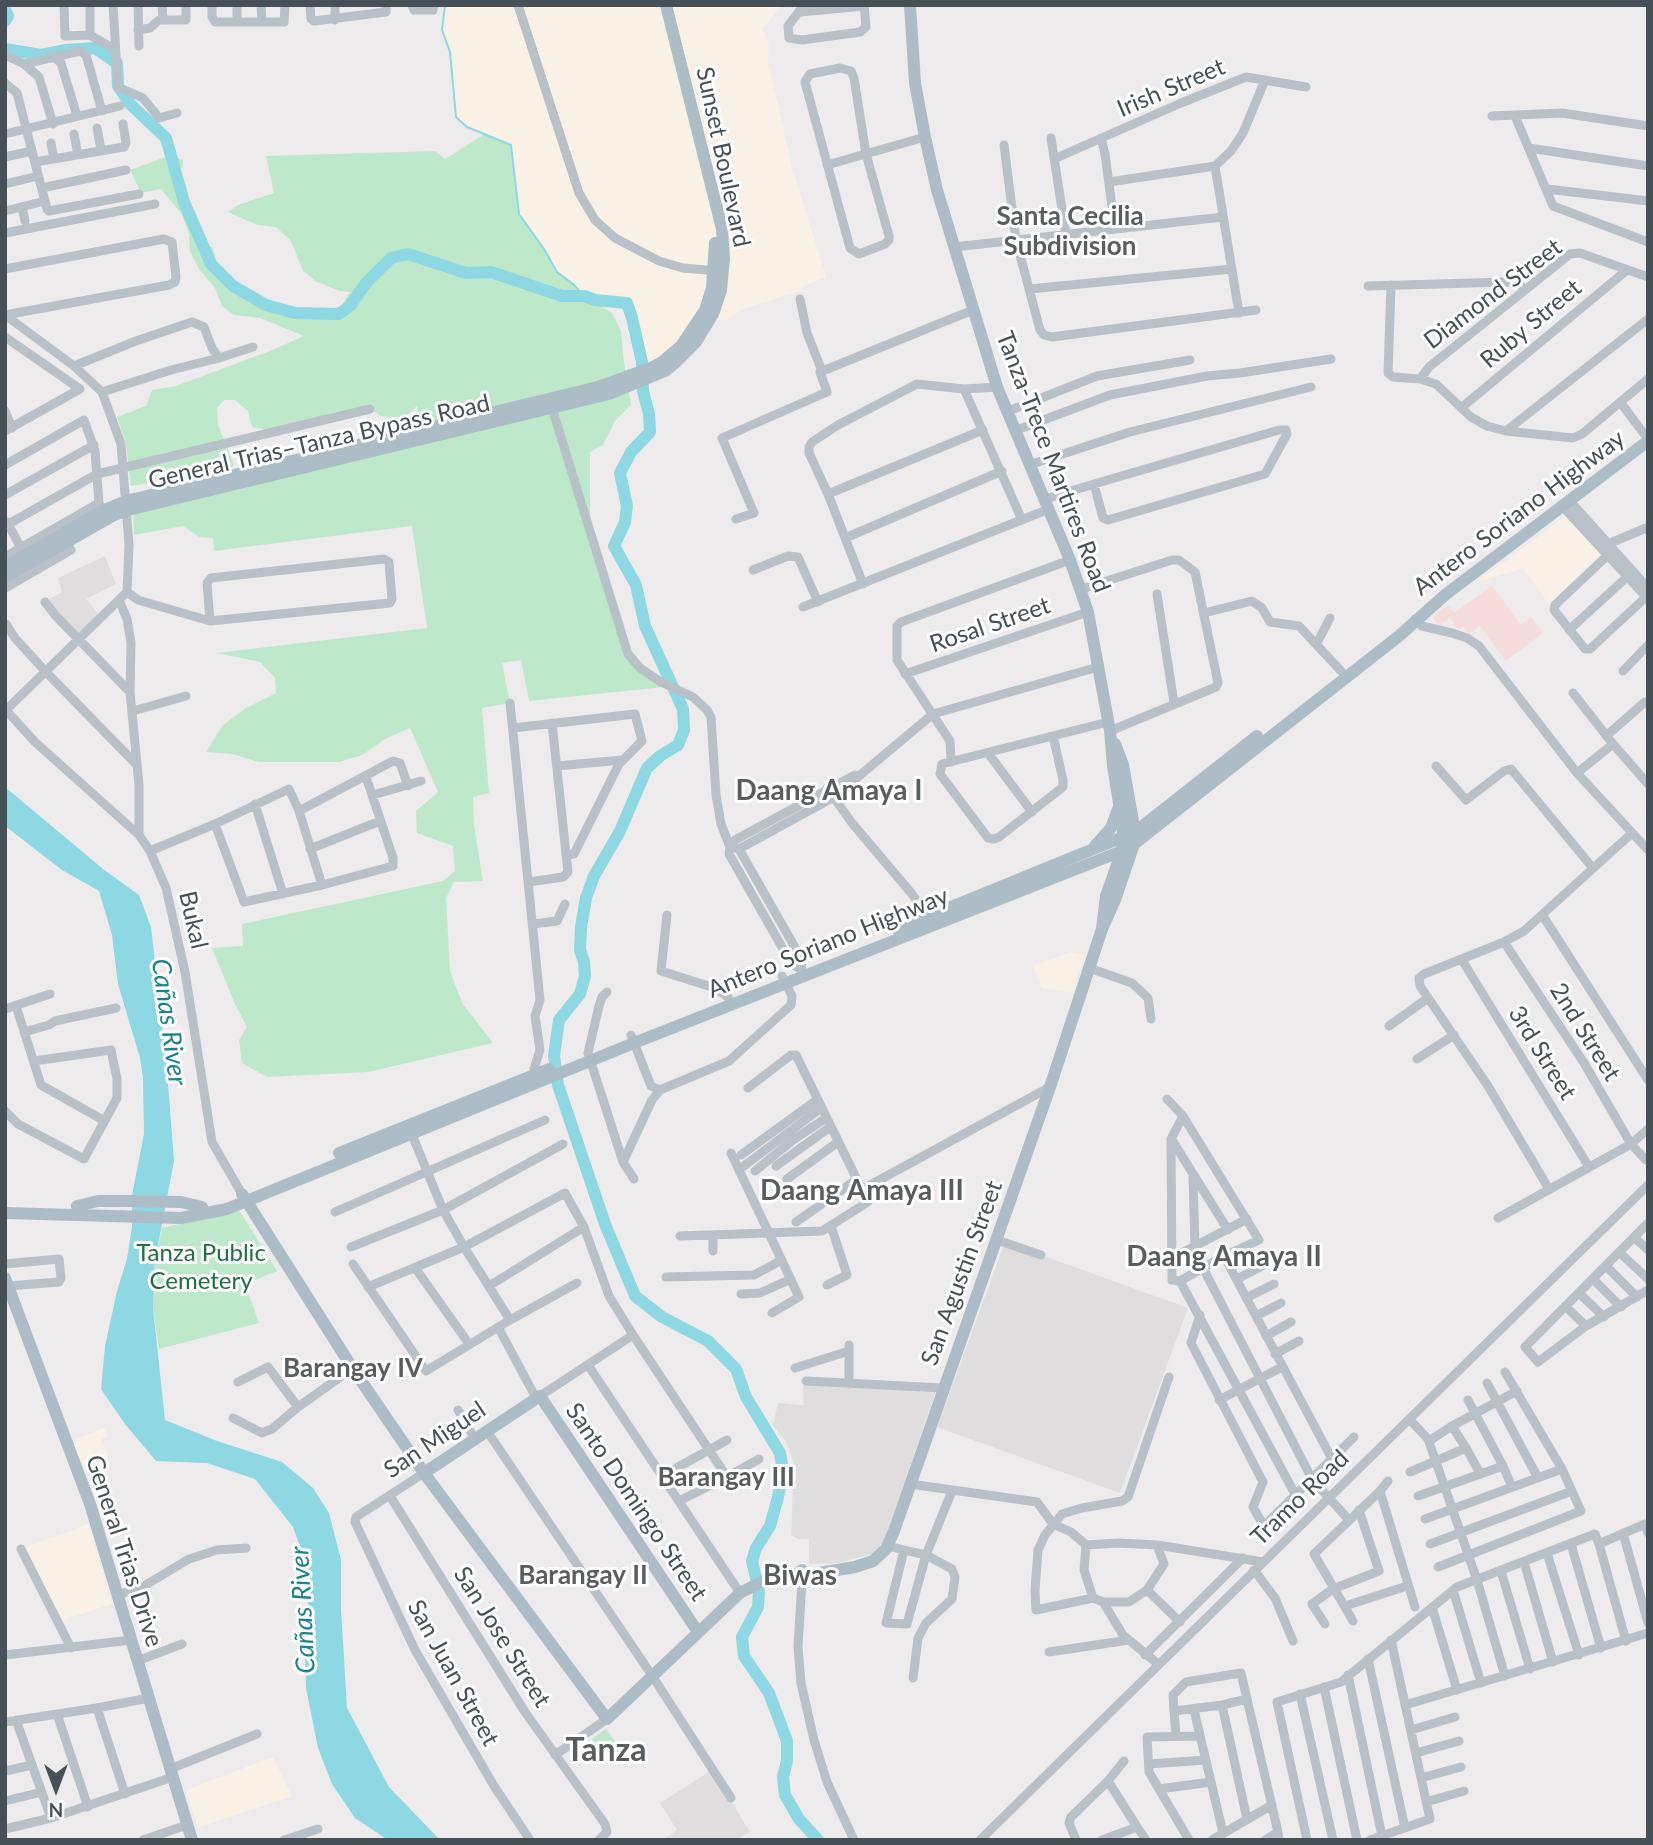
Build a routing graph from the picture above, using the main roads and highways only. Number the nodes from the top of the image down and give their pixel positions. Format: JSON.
{"nodes":[{"id":1,"x":658,"y":5,"type":"edge"},
{"id":2,"x":666,"y":5,"type":"edge"},
{"id":3,"x":910,"y":5,"type":"edge"},
{"id":4,"x":719,"y":271,"type":"junction"},
{"id":5,"x":652,"y":372,"type":"joint"},
{"id":6,"x":632,"y":381,"type":"junction"},
{"id":7,"x":1648,"y":440,"type":"edge"},
{"id":8,"x":127,"y":505,"type":"junction"},
{"id":9,"x":64,"y":539,"type":"junction"},
{"id":10,"x":5,"y":567,"type":"edge"},
{"id":11,"x":5,"y":577,"type":"edge"},
{"id":12,"x":1415,"y":620,"type":"junction"},
{"id":13,"x":1124,"y":798,"type":"junction"},
{"id":14,"x":1165,"y":806,"type":"junction"},
{"id":15,"x":1129,"y":841,"type":"junction"},
{"id":16,"x":1091,"y":849,"type":"junction"},
{"id":17,"x":930,"y":921,"type":"junction"},
{"id":18,"x":244,"y":1197,"type":"junction"},
{"id":19,"x":5,"y":1206,"type":"edge"},
{"id":20,"x":77,"y":1210,"type":"junction"},
{"id":21,"x":181,"y":1210,"type":"junction"},
{"id":22,"x":5,"y":1213,"type":"edge"},
{"id":23,"x":7,"y":1282,"type":"edge"},
{"id":24,"x":538,"y":1397,"type":"joint"},
{"id":25,"x":424,"y":1473,"type":"junction"},
{"id":26,"x":698,"y":1632,"type":"junction"},
{"id":27,"x":192,"y":1840,"type":"edge"}],
"edges":[{"from":1,"to":4,"type":"main road","name":"Sunset Boulevard"},
{"from":2,"to":4,"type":"main road","name":"Sunset Boulevard"},
{"from":3,"to":13,"type":"main road","name":"Tanza-Trece Martires Road"},
{"from":4,"to":5,"type":"main road","name":"Sunset Boulevard"},
{"from":5,"to":6,"type":"main road","name":"General Trias–Tanza Bypass Road"},
{"from":6,"to":8,"type":"main road","name":"General Trias–Tanza Bypass Road"},
{"from":6,"to":8,"type":"main road","name":"General Trias–Tanza Bypass Road"},
{"from":7,"to":12,"type":"main road","name":"Antero Soriano Highway"},
{"from":8,"to":9,"type":"main road","name":"General Trias–Tanza Bypass Road"},
{"from":8,"to":9,"type":"main road","name":"General Trias–Tanza Bypass Road"},
{"from":9,"to":10,"type":"main road","name":"General Trias–Tanza Bypass Road"},
{"from":9,"to":11,"type":"main road","name":"General Trias–Tanza Bypass Road"},
{"from":12,"to":14,"type":"main road","name":"Antero Soriano Highway"},
{"from":12,"to":15,"type":"main road","name":"Antero Soriano Highway"},
{"from":13,"to":14,"type":"main road"},
{"from":13,"to":15,"type":"main road","name":"Tanza-Trece Martires Road"},
{"from":13,"to":16,"type":"main road"},
{"from":14,"to":15,"type":"main road","name":"Antero Soriano Highway"},
{"from":15,"to":16,"type":"main road","name":"Antero Soriano Highway"},
{"from":15,"to":17,"type":"main road","name":"Antero Soriano Highway"},
{"from":15,"to":26,"type":"main road","name":"San Agustin Street"},
{"from":16,"to":17,"type":"main road","name":"Antero Soriano Highway"},
{"from":17,"to":18,"type":"main road","name":"Antero Soriano Highway"},
{"from":18,"to":21,"type":"main road","name":"Antero Soriano Highway"},
{"from":18,"to":25,"type":"main road"},
{"from":19,"to":20,"type":"main road","name":"Antero Soriano Highway"},
{"from":20,"to":21,"type":"main road","name":"Antero Soriano Highway"},
{"from":20,"to":21,"type":"main road","name":"Antero Soriano Highway"},
{"from":20,"to":22,"type":"main road","name":"Antero Soriano Highway"},
{"from":23,"to":27,"type":"main road","name":"General Trias Drive"},
{"from":24,"to":25,"type":"main road","name":"San Miguel"},
{"from":24,"to":26,"type":"main road","name":"Santo Domingo Street"},
{"from":25,"to":26,"type":"main road"}]}
